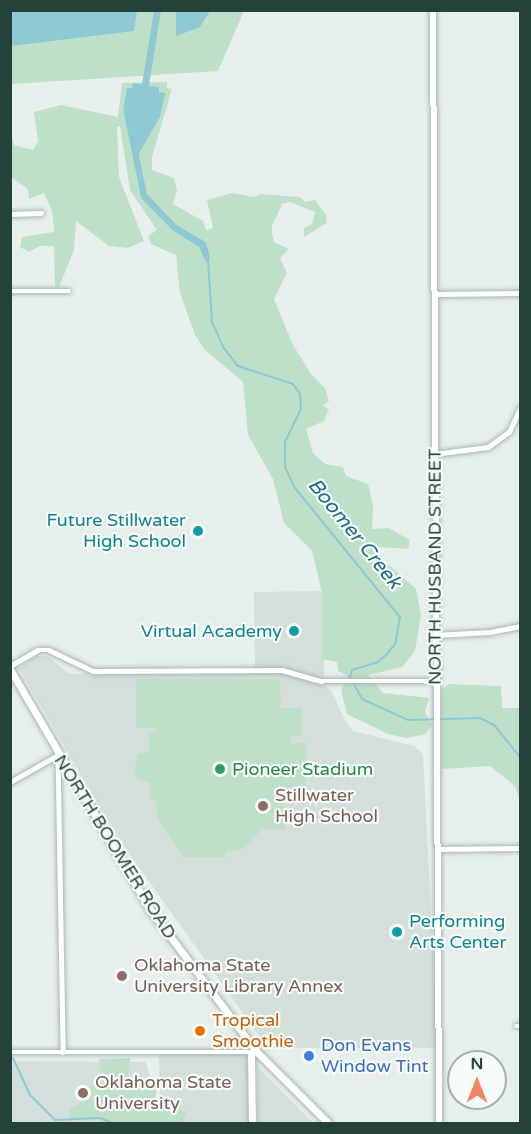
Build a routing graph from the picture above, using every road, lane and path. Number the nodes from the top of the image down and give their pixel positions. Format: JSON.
{"nodes":[{"id":1,"x":433,"y":10,"type":"edge"},
{"id":2,"x":41,"y":213,"type":"dead end"},
{"id":3,"x":10,"y":214,"type":"edge"},
{"id":4,"x":10,"y":291,"type":"edge"},
{"id":5,"x":69,"y":291,"type":"dead end"},
{"id":6,"x":520,"y":293,"type":"edge"},
{"id":7,"x":434,"y":294,"type":"junction"},
{"id":8,"x":520,"y":408,"type":"edge"},
{"id":9,"x":434,"y":454,"type":"junction"},
{"id":10,"x":520,"y":626,"type":"edge"},
{"id":11,"x":435,"y":635,"type":"junction"},
{"id":12,"x":10,"y":668,"type":"edge"},
{"id":13,"x":436,"y":681,"type":"junction"},
{"id":14,"x":58,"y":755,"type":"junction"},
{"id":15,"x":10,"y":782,"type":"edge"},
{"id":16,"x":520,"y":848,"type":"edge"},
{"id":17,"x":437,"y":849,"type":"junction"},
{"id":18,"x":10,"y":1052,"type":"edge"},
{"id":19,"x":63,"y":1052,"type":"junction"},
{"id":20,"x":254,"y":1052,"type":"junction"},
{"id":21,"x":252,"y":1124,"type":"edge"},
{"id":22,"x":329,"y":1124,"type":"edge"},
{"id":23,"x":439,"y":1124,"type":"edge"}],
"edges":[{"from":1,"to":7,"type":"street","name":"NORTH HUSBAND STREET"},
{"from":2,"to":3,"type":"street"},
{"from":4,"to":5,"type":"street"},
{"from":6,"to":7,"type":"street"},
{"from":7,"to":9,"type":"street","name":"NORTH HUSBAND STREET"},
{"from":8,"to":9,"type":"street"},
{"from":9,"to":11,"type":"street","name":"NORTH HUSBAND STREET"},
{"from":10,"to":11,"type":"street"},
{"from":11,"to":13,"type":"street","name":"NORTH HUSBAND STREET"},
{"from":12,"to":13,"type":"street"},
{"from":12,"to":14,"type":"main road","name":"NORTH BOOMER ROAD"},
{"from":13,"to":17,"type":"street","name":"NORTH HUSBAND STREET"},
{"from":14,"to":15,"type":"street"},
{"from":14,"to":19,"type":"street"},
{"from":14,"to":20,"type":"main road","name":"NORTH BOOMER ROAD"},
{"from":16,"to":17,"type":"street"},
{"from":17,"to":23,"type":"street","name":"NORTH HUSBAND STREET"},
{"from":18,"to":19,"type":"street"},
{"from":19,"to":20,"type":"street"},
{"from":20,"to":21,"type":"main road"},
{"from":20,"to":22,"type":"main road","name":"NORTH BOOMER ROAD"}]}
